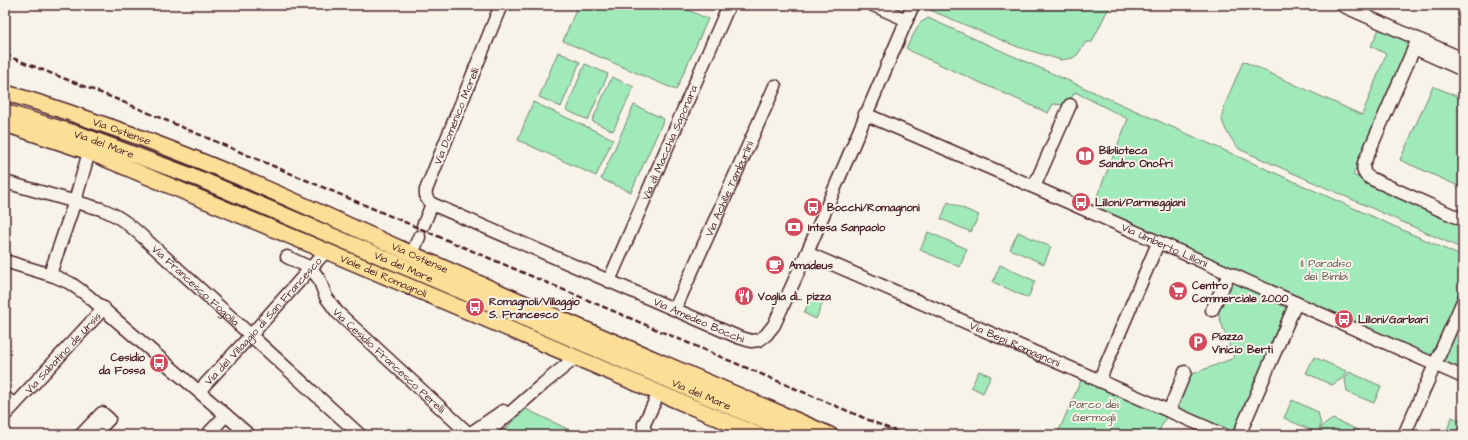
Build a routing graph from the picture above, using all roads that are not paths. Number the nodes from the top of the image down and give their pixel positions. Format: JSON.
{"nodes":[{"id":1,"x":501,"y":5,"type":"edge"},
{"id":2,"x":729,"y":5,"type":"edge"},
{"id":3,"x":873,"y":5,"type":"edge"},
{"id":4,"x":1341,"y":5,"type":"edge"},
{"id":5,"x":911,"y":6,"type":"edge"},
{"id":6,"x":907,"y":20,"type":"junction"},
{"id":7,"x":1416,"y":44,"type":"junction"},
{"id":8,"x":1463,"y":59,"type":"edge"},
{"id":9,"x":1463,"y":70,"type":"edge"},
{"id":10,"x":5,"y":84,"type":"edge"},
{"id":11,"x":775,"y":86,"type":"dead end"},
{"id":12,"x":5,"y":94,"type":"edge"},
{"id":13,"x":5,"y":98,"type":"edge"},
{"id":14,"x":1070,"y":105,"type":"dead end"},
{"id":15,"x":58,"y":108,"type":"junction"},
{"id":16,"x":5,"y":112,"type":"edge"},
{"id":17,"x":865,"y":114,"type":"junction"},
{"id":18,"x":5,"y":124,"type":"edge"},
{"id":19,"x":90,"y":152,"type":"junction"},
{"id":20,"x":202,"y":180,"type":"junction"},
{"id":21,"x":5,"y":182,"type":"edge"},
{"id":22,"x":1034,"y":187,"type":"junction"},
{"id":23,"x":75,"y":201,"type":"junction"},
{"id":24,"x":432,"y":204,"type":"junction"},
{"id":25,"x":1463,"y":220,"type":"edge"},
{"id":26,"x":1158,"y":243,"type":"junction"},
{"id":27,"x":326,"y":251,"type":"junction"},
{"id":28,"x":807,"y":252,"type":"junction"},
{"id":29,"x":412,"y":254,"type":"junction"},
{"id":30,"x":287,"y":257,"type":"dead end"},
{"id":31,"x":5,"y":262,"type":"edge"},
{"id":32,"x":311,"y":268,"type":"junction"},
{"id":33,"x":50,"y":274,"type":"junction"},
{"id":34,"x":1229,"y":274,"type":"junction"},
{"id":35,"x":609,"y":281,"type":"junction"},
{"id":36,"x":1463,"y":301,"type":"edge"},
{"id":37,"x":1296,"y":303,"type":"junction"},
{"id":38,"x":104,"y":308,"type":"junction"},
{"id":39,"x":675,"y":309,"type":"junction"},
{"id":40,"x":1212,"y":310,"type":"dead end"},
{"id":41,"x":251,"y":335,"type":"junction"},
{"id":42,"x":575,"y":358,"type":"junction"},
{"id":43,"x":1435,"y":365,"type":"junction"},
{"id":44,"x":1185,"y":372,"type":"dead end"},
{"id":45,"x":1463,"y":377,"type":"edge"},
{"id":46,"x":1100,"y":381,"type":"junction"},
{"id":47,"x":543,"y":384,"type":"junction"},
{"id":48,"x":199,"y":391,"type":"junction"},
{"id":49,"x":659,"y":393,"type":"junction"},
{"id":50,"x":10,"y":401,"type":"edge"},
{"id":51,"x":1169,"y":411,"type":"junction"},
{"id":52,"x":5,"y":415,"type":"edge"},
{"id":53,"x":226,"y":415,"type":"junction"},
{"id":54,"x":81,"y":435,"type":"edge"},
{"id":55,"x":94,"y":435,"type":"edge"},
{"id":56,"x":207,"y":435,"type":"edge"},
{"id":57,"x":249,"y":435,"type":"edge"},
{"id":58,"x":360,"y":435,"type":"edge"},
{"id":59,"x":468,"y":435,"type":"edge"},
{"id":60,"x":485,"y":435,"type":"edge"},
{"id":61,"x":648,"y":435,"type":"edge"},
{"id":62,"x":758,"y":435,"type":"edge"},
{"id":63,"x":797,"y":435,"type":"edge"},
{"id":64,"x":830,"y":435,"type":"edge"},
{"id":65,"x":1224,"y":435,"type":"edge"},
{"id":66,"x":1239,"y":435,"type":"edge"},
{"id":67,"x":1404,"y":435,"type":"edge"}],
"edges":[{"from":1,"to":24,"type":"street","name":"Via Domenico Morelli"},
{"from":2,"to":35,"type":"street","name":"Via di Macchia Saponara"},
{"from":3,"to":6,"type":"street"},
{"from":4,"to":7,"type":"street"},
{"from":5,"to":6,"type":"street","name":"Via Amedeo Bocchi"},
{"from":6,"to":17,"type":"street","name":"Via Amedeo Bocchi"},
{"from":7,"to":8,"type":"street"},
{"from":7,"to":9,"type":"street"},
{"from":7,"to":25,"type":"street"},
{"from":10,"to":15,"type":"main road"},
{"from":11,"to":39,"type":"street","name":"Via Achille Tamburlini"},
{"from":12,"to":15,"type":"main road","name":"Via Ostiense"},
{"from":13,"to":20,"type":"main road"},
{"from":14,"to":22,"type":"street"},
{"from":15,"to":29,"type":"main road","name":"Via Ostiense"},
{"from":16,"to":20,"type":"main road","name":"Via del Mare"},
{"from":17,"to":22,"type":"street","name":"Via Umberto Lilloni"},
{"from":17,"to":28,"type":"street","name":"Via Amedeo Bocchi"},
{"from":18,"to":19,"type":"main road","name":"Viale dei Romagnoli"},
{"from":19,"to":23,"type":"street"},
{"from":19,"to":27,"type":"main road","name":"Viale dei Romagnoli"},
{"from":20,"to":63,"type":"main road","name":"Via del Mare"},
{"from":21,"to":23,"type":"street","name":"Via Francesco Fogolla"},
{"from":22,"to":26,"type":"street","name":"Via Umberto Lilloni"},
{"from":23,"to":33,"type":"street"},
{"from":23,"to":41,"type":"street","name":"Via Francesco Fogolla"},
{"from":24,"to":29,"type":"street"},
{"from":24,"to":35,"type":"street","name":"Via Amedeo Bocchi"},
{"from":26,"to":34,"type":"street","name":"Via Umberto Lilloni"},
{"from":26,"to":46,"type":"street"},
{"from":27,"to":32,"type":"street","name":"Via del Villaggio di San Francesco"},
{"from":27,"to":42,"type":"main road","name":"Viale dei Romagnoli"},
{"from":28,"to":39,"type":"street","name":"Via Amedeo Bocchi"},
{"from":28,"to":46,"type":"street","name":"Via Bepi Romagnoni"},
{"from":29,"to":64,"type":"main road","name":"Via Ostiense"},
{"from":30,"to":32,"type":"street"},
{"from":31,"to":33,"type":"street"},
{"from":32,"to":41,"type":"street","name":"Via del Villaggio di San Francesco"},
{"from":32,"to":59,"type":"street","name":"Via Cesidio Francesco Perelli"},
{"from":33,"to":38,"type":"street"},
{"from":34,"to":37,"type":"street","name":"Via Umberto Lilloni"},
{"from":34,"to":40,"type":"street"},
{"from":35,"to":39,"type":"street","name":"Via Amedeo Bocchi"},
{"from":36,"to":43,"type":"street"},
{"from":37,"to":43,"type":"street","name":"Via Umberto Lilloni"},
{"from":37,"to":66,"type":"street"},
{"from":38,"to":48,"type":"street"},
{"from":38,"to":50,"type":"street","name":"Via Sabatino de Ursis"},
{"from":41,"to":48,"type":"street","name":"Via del Villaggio di San Francesco"},
{"from":41,"to":58,"type":"street","name":"Via Francesco Fogolla"},
{"from":42,"to":47,"type":"street"},
{"from":42,"to":49,"type":"main road","name":"Viale dei Romagnoli"},
{"from":43,"to":45,"type":"street","name":"Via Umberto Lilloni"},
{"from":43,"to":67,"type":"street"},
{"from":44,"to":51,"type":"street"},
{"from":46,"to":51,"type":"street","name":"Via Bepi Romagnoni"},
{"from":47,"to":59,"type":"street"},
{"from":47,"to":60,"type":"street"},
{"from":48,"to":53,"type":"street"},
{"from":49,"to":61,"type":"street"},
{"from":49,"to":62,"type":"main road","name":"Viale dei Romagnoli"},
{"from":50,"to":52,"type":"street","name":"Via Sabatino de Ursis"},
{"from":51,"to":65,"type":"street","name":"Via Bepi Romagnoni"},
{"from":53,"to":56,"type":"street"},
{"from":53,"to":57,"type":"street"},
{"from":54,"to":55,"type":"street"}]}
